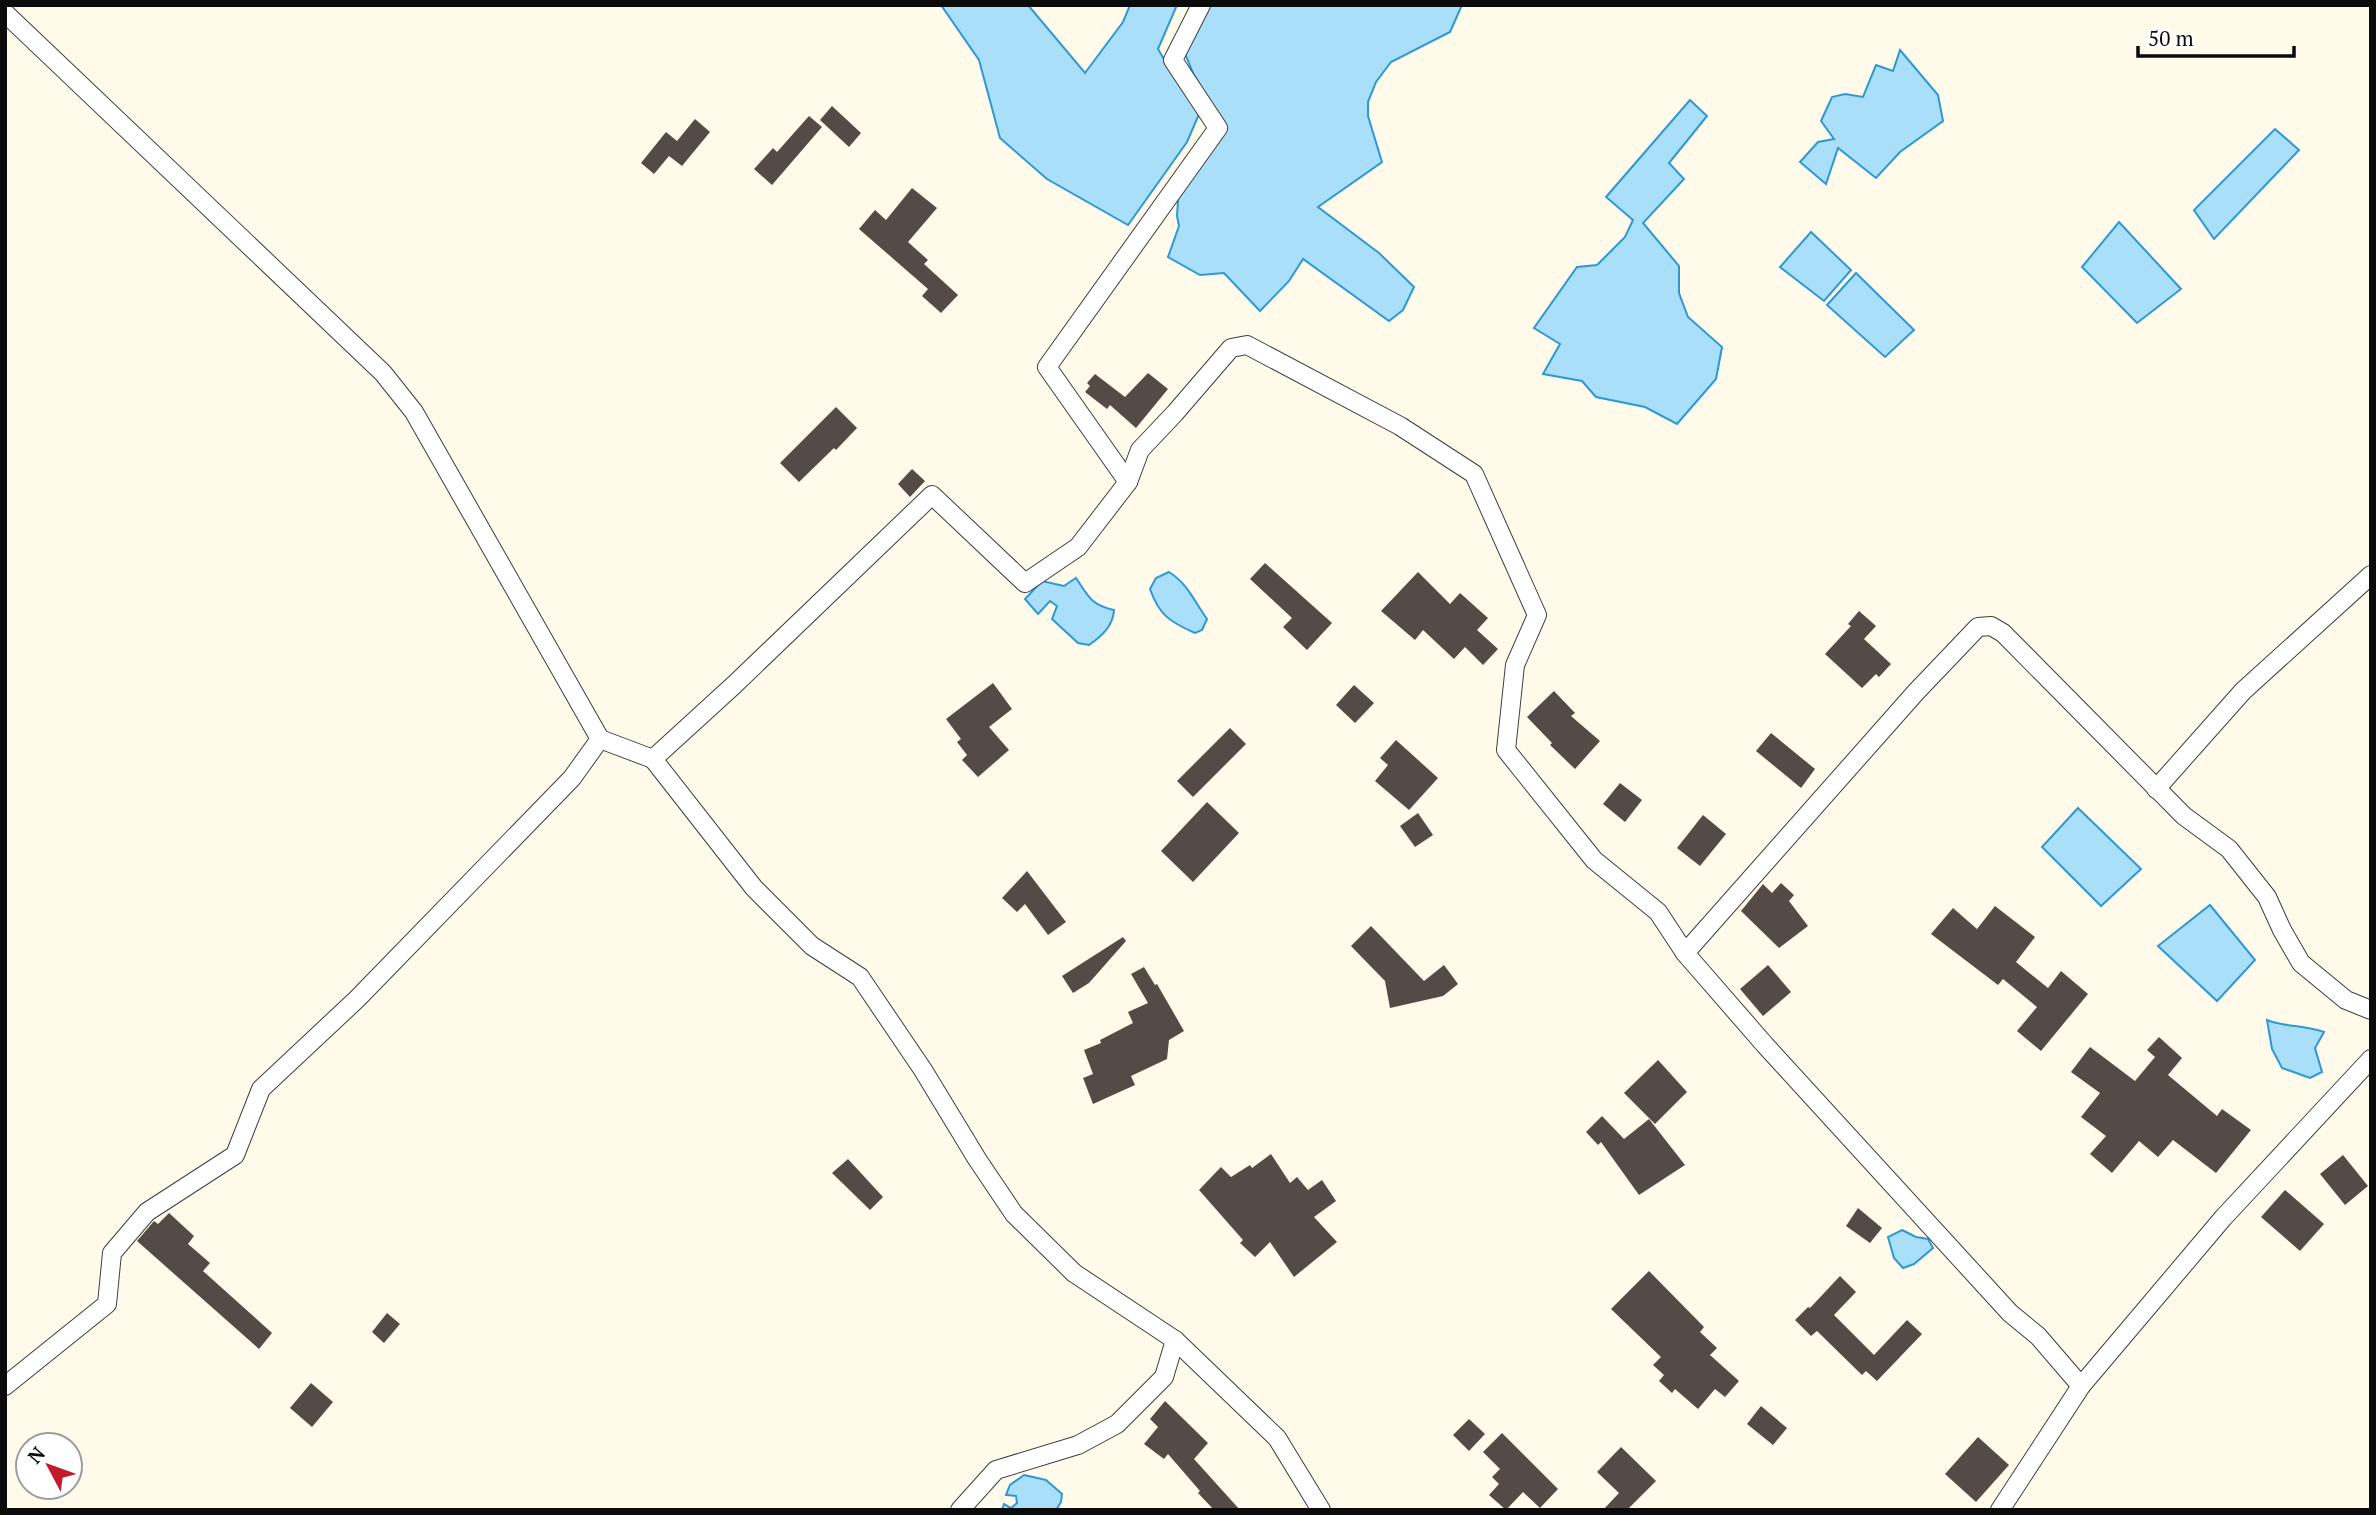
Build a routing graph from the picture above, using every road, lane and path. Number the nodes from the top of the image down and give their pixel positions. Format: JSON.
{"nodes":[{"id":1,"x":1200,"y":5,"type":"edge"},
{"id":2,"x":5,"y":13,"type":"edge"},
{"id":3,"x":1128,"y":482,"type":"junction"},
{"id":4,"x":2371,"y":575,"type":"edge"},
{"id":5,"x":600,"y":739,"type":"junction"},
{"id":6,"x":653,"y":759,"type":"junction"},
{"id":7,"x":2156,"y":789,"type":"junction"},
{"id":8,"x":1685,"y":953,"type":"junction"},
{"id":9,"x":2371,"y":1010,"type":"edge"},
{"id":10,"x":2371,"y":1059,"type":"edge"},
{"id":11,"x":1175,"y":1340,"type":"junction"},
{"id":12,"x":5,"y":1386,"type":"edge"},
{"id":13,"x":2081,"y":1387,"type":"junction"},
{"id":14,"x":960,"y":1510,"type":"edge"},
{"id":15,"x":1321,"y":1510,"type":"edge"},
{"id":16,"x":2000,"y":1510,"type":"edge"}],
"edges":[{"from":1,"to":3,"type":"street"},
{"from":2,"to":5,"type":"street"},
{"from":3,"to":6,"type":"street"},
{"from":3,"to":8,"type":"street"},
{"from":4,"to":7,"type":"street"},
{"from":5,"to":6,"type":"street"},
{"from":5,"to":12,"type":"street"},
{"from":6,"to":11,"type":"street"},
{"from":7,"to":8,"type":"street"},
{"from":7,"to":9,"type":"street"},
{"from":8,"to":13,"type":"street"},
{"from":10,"to":13,"type":"street"},
{"from":11,"to":14,"type":"street"},
{"from":11,"to":15,"type":"street"},
{"from":13,"to":16,"type":"street"}]}
